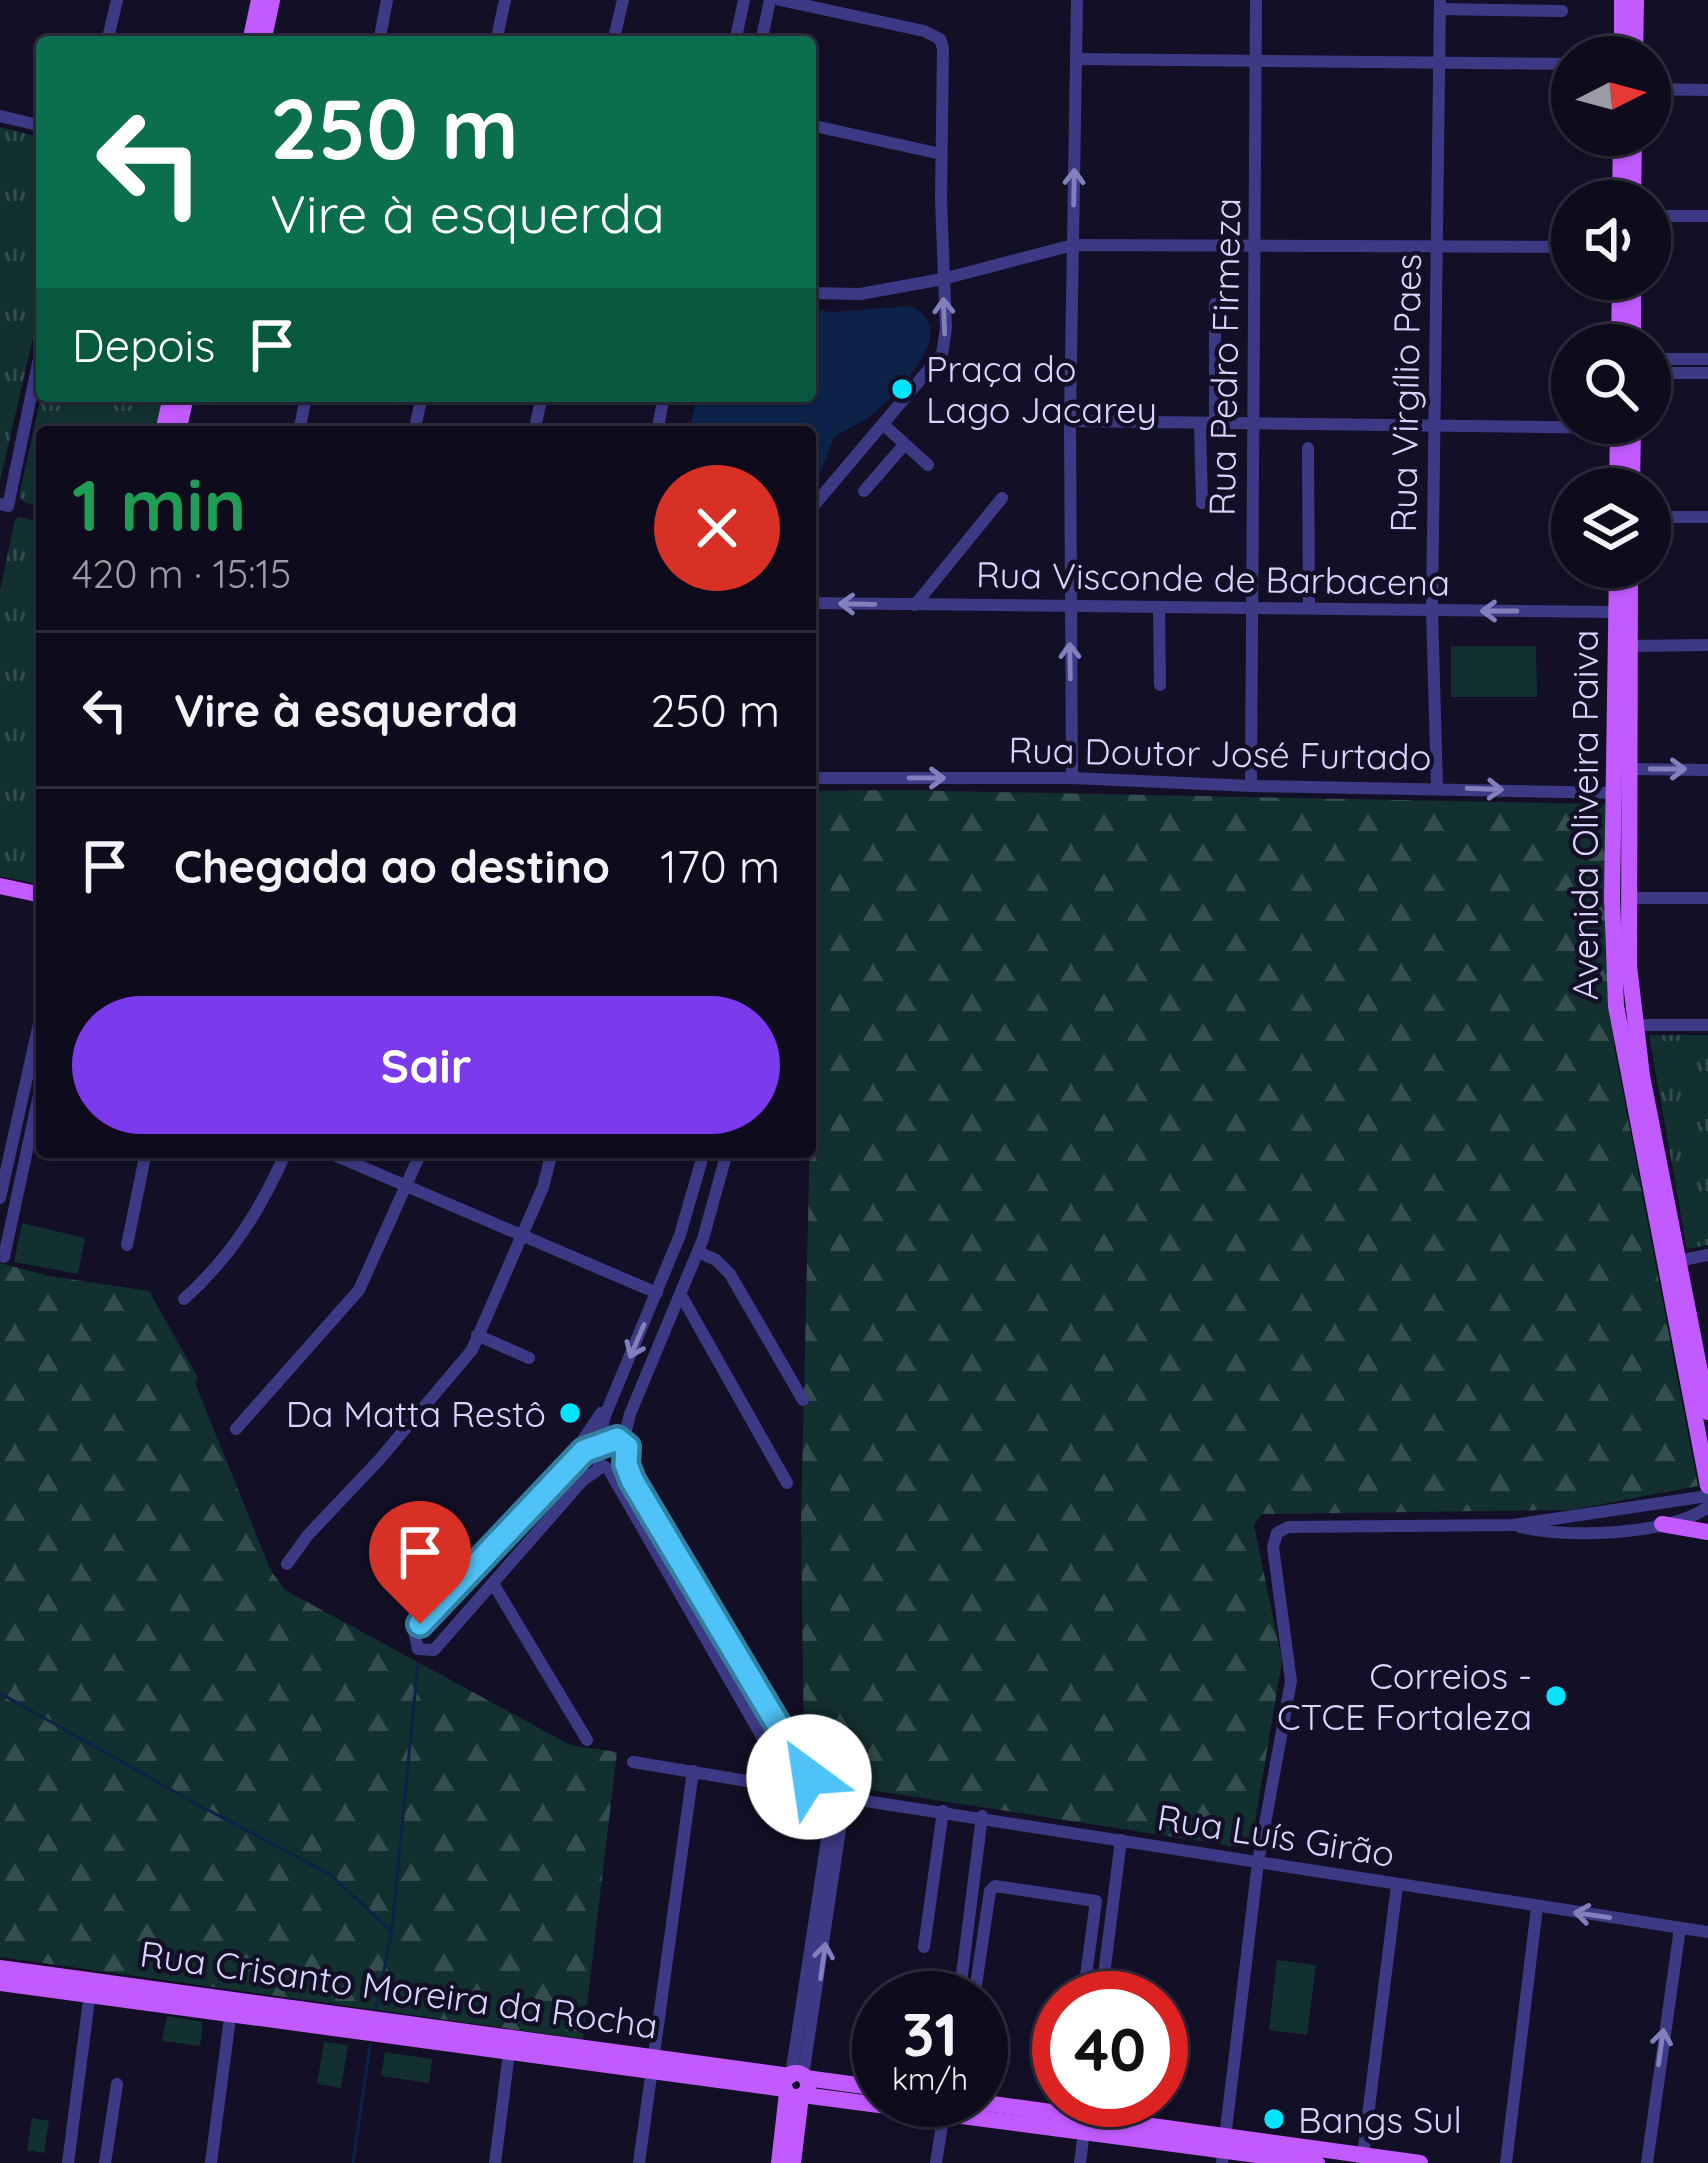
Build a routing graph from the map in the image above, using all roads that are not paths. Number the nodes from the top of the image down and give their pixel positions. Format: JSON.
{"nodes":[{"id":1,"x":117,"y":0,"type":"edge"},
{"id":2,"x":259,"y":0,"type":"edge"},
{"id":3,"x":272,"y":0,"type":"edge"},
{"id":4,"x":387,"y":0,"type":"edge"},
{"id":5,"x":505,"y":0,"type":"edge"},
{"id":6,"x":622,"y":0,"type":"edge"},
{"id":7,"x":744,"y":0,"type":"edge"},
{"id":8,"x":770,"y":0,"type":"edge"},
{"id":9,"x":781,"y":0,"type":"edge"},
{"id":10,"x":1077,"y":0,"type":"edge"},
{"id":11,"x":1256,"y":0,"type":"edge"},
{"id":12,"x":1622,"y":0,"type":"edge"},
{"id":13,"x":1636,"y":0,"type":"edge"},
{"id":14,"x":1440,"y":5,"type":"edge"},
{"id":15,"x":1562,"y":11,"type":"dead end"},
{"id":16,"x":108,"y":36,"type":"edge"},
{"id":17,"x":251,"y":36,"type":"edge"},
{"id":18,"x":264,"y":36,"type":"edge"},
{"id":19,"x":380,"y":36,"type":"edge"},
{"id":20,"x":497,"y":36,"type":"edge"},
{"id":21,"x":615,"y":36,"type":"edge"},
{"id":22,"x":737,"y":36,"type":"edge"},
{"id":23,"x":762,"y":36,"type":"edge"},
{"id":24,"x":1622,"y":36,"type":"edge"},
{"id":25,"x":1635,"y":36,"type":"edge"},
{"id":26,"x":1077,"y":59,"type":"junction"},
{"id":27,"x":1256,"y":61,"type":"junction"},
{"id":28,"x":1440,"y":64,"type":"junction"},
{"id":29,"x":1551,"y":64,"type":"edge"},
{"id":30,"x":1671,"y":89,"type":"edge"},
{"id":31,"x":1708,"y":90,"type":"edge"},
{"id":32,"x":0,"y":116,"type":"edge"},
{"id":33,"x":36,"y":125,"type":"edge"},
{"id":34,"x":816,"y":125,"type":"edge"},
{"id":35,"x":941,"y":154,"type":"junction"},
{"id":36,"x":1671,"y":216,"type":"edge"},
{"id":37,"x":1708,"y":216,"type":"edge"},
{"id":38,"x":1073,"y":244,"type":"junction"},
{"id":39,"x":1256,"y":244,"type":"junction"},
{"id":40,"x":1551,"y":247,"type":"edge"},
{"id":41,"x":1438,"y":248,"type":"junction"},
{"id":42,"x":943,"y":279,"type":"junction"},
{"id":43,"x":816,"y":293,"type":"edge"},
{"id":44,"x":1215,"y":304,"type":"dead end"},
{"id":45,"x":1671,"y":359,"type":"edge"},
{"id":46,"x":1708,"y":359,"type":"edge"},
{"id":47,"x":36,"y":369,"type":"edge"},
{"id":48,"x":1671,"y":373,"type":"edge"},
{"id":49,"x":1708,"y":373,"type":"edge"},
{"id":50,"x":1070,"y":422,"type":"junction"},
{"id":51,"x":1200,"y":424,"type":"junction"},
{"id":52,"x":1216,"y":424,"type":"junction"},
{"id":53,"x":1252,"y":424,"type":"junction"},
{"id":54,"x":1435,"y":425,"type":"junction"},
{"id":55,"x":1551,"y":425,"type":"edge"},
{"id":56,"x":885,"y":426,"type":"junction"},
{"id":57,"x":904,"y":445,"type":"junction"},
{"id":58,"x":1308,"y":448,"type":"dead end"},
{"id":59,"x":928,"y":465,"type":"dead end"},
{"id":60,"x":863,"y":491,"type":"dead end"},
{"id":61,"x":1002,"y":498,"type":"dead end"},
{"id":62,"x":816,"y":503,"type":"edge"},
{"id":63,"x":1202,"y":503,"type":"dead end"},
{"id":64,"x":4,"y":505,"type":"edge"},
{"id":65,"x":1671,"y":517,"type":"edge"},
{"id":66,"x":1708,"y":517,"type":"edge"},
{"id":67,"x":1616,"y":588,"type":"edge"},
{"id":68,"x":1629,"y":588,"type":"edge"},
{"id":69,"x":816,"y":603,"type":"edge"},
{"id":70,"x":915,"y":605,"type":"junction"},
{"id":71,"x":1070,"y":606,"type":"junction"},
{"id":72,"x":1159,"y":608,"type":"junction"},
{"id":73,"x":1251,"y":608,"type":"junction"},
{"id":74,"x":1309,"y":608,"type":"junction"},
{"id":75,"x":1432,"y":610,"type":"junction"},
{"id":76,"x":1616,"y":612,"type":"junction"},
{"id":77,"x":1708,"y":645,"type":"edge"},
{"id":78,"x":1628,"y":646,"type":"junction"},
{"id":79,"x":1160,"y":685,"type":"dead end"},
{"id":80,"x":1629,"y":769,"type":"junction"},
{"id":81,"x":1708,"y":770,"type":"edge"},
{"id":82,"x":816,"y":778,"type":"edge"},
{"id":83,"x":1072,"y":778,"type":"junction"},
{"id":84,"x":1251,"y":786,"type":"junction"},
{"id":85,"x":1437,"y":788,"type":"junction"},
{"id":86,"x":1622,"y":793,"type":"junction"},
{"id":87,"x":0,"y":886,"type":"edge"},
{"id":88,"x":36,"y":895,"type":"edge"},
{"id":89,"x":1627,"y":898,"type":"junction"},
{"id":90,"x":1708,"y":898,"type":"edge"},
{"id":91,"x":1627,"y":1025,"type":"junction"},
{"id":92,"x":1708,"y":1025,"type":"edge"},
{"id":93,"x":36,"y":1051,"type":"edge"},
{"id":94,"x":36,"y":1109,"type":"edge"},
{"id":95,"x":145,"y":1158,"type":"edge"},
{"id":96,"x":282,"y":1158,"type":"edge"},
{"id":97,"x":342,"y":1158,"type":"edge"},
{"id":98,"x":418,"y":1158,"type":"edge"},
{"id":99,"x":550,"y":1158,"type":"edge"},
{"id":100,"x":702,"y":1158,"type":"edge"},
{"id":101,"x":725,"y":1158,"type":"edge"},
{"id":102,"x":8,"y":1165,"type":"junction"},
{"id":103,"x":23,"y":1168,"type":"junction"},
{"id":104,"x":406,"y":1184,"type":"junction"},
{"id":105,"x":691,"y":1199,"type":"junction"},
{"id":106,"x":0,"y":1200,"type":"edge"},
{"id":107,"x":714,"y":1203,"type":"junction"},
{"id":108,"x":16,"y":1204,"type":"junction"},
{"id":109,"x":682,"y":1230,"type":"junction"},
{"id":110,"x":521,"y":1232,"type":"junction"},
{"id":111,"x":127,"y":1245,"type":"dead end"},
{"id":112,"x":700,"y":1246,"type":"junction"},
{"id":113,"x":1708,"y":1255,"type":"edge"},
{"id":114,"x":4,"y":1257,"type":"dead end"},
{"id":115,"x":1678,"y":1261,"type":"junction"},
{"id":116,"x":657,"y":1293,"type":"junction"},
{"id":117,"x":681,"y":1295,"type":"junction"},
{"id":118,"x":184,"y":1299,"type":"dead end"},
{"id":119,"x":477,"y":1336,"type":"junction"},
{"id":120,"x":529,"y":1358,"type":"dead end"},
{"id":121,"x":803,"y":1400,"type":"dead end"},
{"id":122,"x":610,"y":1404,"type":"junction"},
{"id":123,"x":1708,"y":1412,"type":"edge"},
{"id":124,"x":236,"y":1429,"type":"dead end"},
{"id":125,"x":623,"y":1442,"type":"junction"},
{"id":126,"x":599,"y":1446,"type":"junction"},
{"id":127,"x":626,"y":1464,"type":"junction"},
{"id":128,"x":606,"y":1469,"type":"junction"},
{"id":129,"x":560,"y":1478,"type":"junction"},
{"id":130,"x":787,"y":1483,"type":"dead end"},
{"id":131,"x":615,"y":1485,"type":"junction"},
{"id":132,"x":1708,"y":1486,"type":"edge"},
{"id":133,"x":571,"y":1495,"type":"junction"},
{"id":134,"x":1708,"y":1496,"type":"edge"},
{"id":135,"x":1708,"y":1507,"type":"edge"},
{"id":136,"x":1643,"y":1508,"type":"junction"},
{"id":137,"x":1662,"y":1524,"type":"junction"},
{"id":138,"x":1513,"y":1525,"type":"junction"},
{"id":139,"x":1643,"y":1529,"type":"junction"},
{"id":140,"x":1708,"y":1532,"type":"edge"},
{"id":141,"x":287,"y":1564,"type":"dead end"},
{"id":142,"x":494,"y":1585,"type":"junction"},
{"id":143,"x":698,"y":1592,"type":"junction"},
{"id":144,"x":685,"y":1600,"type":"junction"},
{"id":145,"x":586,"y":1740,"type":"dead end"},
{"id":146,"x":633,"y":1762,"type":"dead end"},
{"id":147,"x":693,"y":1771,"type":"junction"},
{"id":148,"x":809,"y":1777,"type":"junction"},
{"id":149,"x":793,"y":1786,"type":"junction"},
{"id":150,"x":840,"y":1795,"type":"junction"},
{"id":151,"x":943,"y":1810,"type":"junction"},
{"id":152,"x":982,"y":1816,"type":"junction"},
{"id":153,"x":1121,"y":1840,"type":"junction"},
{"id":154,"x":1258,"y":1862,"type":"junction"},
{"id":155,"x":1397,"y":1885,"type":"junction"},
{"id":156,"x":1537,"y":1907,"type":"junction"},
{"id":157,"x":1680,"y":1928,"type":"junction"},
{"id":158,"x":1708,"y":1932,"type":"edge"},
{"id":159,"x":924,"y":1947,"type":"dead end"},
{"id":160,"x":0,"y":1968,"type":"edge"},
{"id":161,"x":962,"y":1971,"type":"edge"},
{"id":162,"x":978,"y":1971,"type":"edge"},
{"id":163,"x":1087,"y":1971,"type":"edge"},
{"id":164,"x":1104,"y":1971,"type":"edge"},
{"id":165,"x":0,"y":1983,"type":"edge"},
{"id":166,"x":91,"y":1988,"type":"junction"},
{"id":167,"x":232,"y":2007,"type":"junction"},
{"id":168,"x":510,"y":2046,"type":"junction"},
{"id":169,"x":652,"y":2065,"type":"junction"},
{"id":170,"x":117,"y":2084,"type":"dead end"},
{"id":171,"x":796,"y":2085,"type":"junction"},
{"id":172,"x":852,"y":2087,"type":"edge"},
{"id":173,"x":852,"y":2093,"type":"edge"},
{"id":174,"x":942,"y":2127,"type":"edge"},
{"id":175,"x":1085,"y":2127,"type":"edge"},
{"id":176,"x":1132,"y":2127,"type":"edge"},
{"id":177,"x":1224,"y":2149,"type":"edge"},
{"id":178,"x":1362,"y":2158,"type":"edge"},
{"id":179,"x":68,"y":2163,"type":"edge"},
{"id":180,"x":105,"y":2163,"type":"edge"},
{"id":181,"x":211,"y":2163,"type":"edge"},
{"id":182,"x":494,"y":2163,"type":"edge"},
{"id":183,"x":639,"y":2163,"type":"edge"},
{"id":184,"x":779,"y":2163,"type":"edge"},
{"id":185,"x":793,"y":2163,"type":"edge"},
{"id":186,"x":936,"y":2163,"type":"edge"},
{"id":187,"x":1080,"y":2163,"type":"edge"},
{"id":188,"x":1317,"y":2163,"type":"edge"},
{"id":189,"x":1420,"y":2163,"type":"edge"},
{"id":190,"x":1506,"y":2163,"type":"edge"},
{"id":191,"x":1647,"y":2163,"type":"edge"}],
"edges":[{"from":1,"to":16,"type":"street"},
{"from":2,"to":17,"type":"main road"},
{"from":3,"to":18,"type":"main road"},
{"from":4,"to":19,"type":"street"},
{"from":5,"to":20,"type":"street"},
{"from":6,"to":21,"type":"street"},
{"from":7,"to":22,"type":"street"},
{"from":8,"to":23,"type":"street"},
{"from":9,"to":35,"type":"street"},
{"from":10,"to":26,"type":"street"},
{"from":11,"to":27,"type":"street","name":"Rua Pedro Firmeza"},
{"from":12,"to":24,"type":"main road"},
{"from":13,"to":25,"type":"main road"},
{"from":14,"to":15,"type":"street"},
{"from":14,"to":28,"type":"street","name":"Rua Virgílio Paes"},
{"from":26,"to":27,"type":"street"},
{"from":38,"to":26,"type":"street","one_way":true},
{"from":27,"to":28,"type":"street"},
{"from":27,"to":39,"type":"street","name":"Rua Pedro Firmeza"},
{"from":28,"to":29,"type":"street"},
{"from":28,"to":41,"type":"street","name":"Rua Virgílio Paes"},
{"from":30,"to":31,"type":"street"},
{"from":32,"to":33,"type":"street"},
{"from":34,"to":35,"type":"street"},
{"from":35,"to":42,"type":"street"},
{"from":36,"to":37,"type":"street"},
{"from":38,"to":39,"type":"street"},
{"from":38,"to":42,"type":"street"},
{"from":38,"to":50,"type":"street"},
{"from":39,"to":41,"type":"street"},
{"from":39,"to":53,"type":"street","name":"Rua Pedro Firmeza"},
{"from":40,"to":41,"type":"street"},
{"from":41,"to":54,"type":"street","name":"Rua Virgílio Paes"},
{"from":42,"to":43,"type":"street"},
{"from":56,"to":42,"type":"street","one_way":true},
{"from":44,"to":52,"type":"street"},
{"from":45,"to":46,"type":"street"},
{"from":47,"to":64,"type":"street"},
{"from":48,"to":49,"type":"street"},
{"from":50,"to":51,"type":"street"},
{"from":50,"to":71,"type":"street"},
{"from":51,"to":52,"type":"street"},
{"from":51,"to":63,"type":"street"},
{"from":52,"to":53,"type":"street"},
{"from":53,"to":54,"type":"street"},
{"from":53,"to":73,"type":"street","name":"Rua Pedro Firmeza"},
{"from":54,"to":55,"type":"street"},
{"from":54,"to":75,"type":"street","name":"Rua Virgílio Paes"},
{"from":56,"to":57,"type":"street"},
{"from":56,"to":62,"type":"street"},
{"from":57,"to":59,"type":"street"},
{"from":57,"to":60,"type":"street"},
{"from":58,"to":74,"type":"street"},
{"from":61,"to":70,"type":"street"},
{"from":65,"to":66,"type":"street"},
{"from":67,"to":76,"type":"main road","name":"Avenida Oliveira Paiva"},
{"from":68,"to":78,"type":"main road","name":"Avenida Oliveira Paiva"},
{"from":70,"to":69,"type":"street","name":"Rua Visconde de Barbacena","one_way":true},
{"from":70,"to":71,"type":"street","name":"Rua Visconde de Barbacena"},
{"from":71,"to":72,"type":"street","name":"Rua Visconde de Barbacena"},
{"from":83,"to":71,"type":"street","one_way":true},
{"from":72,"to":73,"type":"street","name":"Rua Visconde de Barbacena"},
{"from":72,"to":79,"type":"street"},
{"from":73,"to":74,"type":"street","name":"Rua Visconde de Barbacena"},
{"from":73,"to":84,"type":"street","name":"Rua Pedro Firmeza"},
{"from":74,"to":75,"type":"street","name":"Rua Visconde de Barbacena"},
{"from":76,"to":75,"type":"street","name":"Rua Visconde de Barbacena","one_way":true},
{"from":75,"to":85,"type":"street","name":"Rua Virgílio Paes"},
{"from":76,"to":86,"type":"main road","name":"Avenida Oliveira Paiva"},
{"from":77,"to":78,"type":"street"},
{"from":78,"to":80,"type":"main road","name":"Avenida Oliveira Paiva"},
{"from":80,"to":81,"type":"street","one_way":true},
{"from":80,"to":86,"type":"main road","name":"Avenida Oliveira Paiva"},
{"from":82,"to":83,"type":"street","name":"Rua Doutor José Furtado","one_way":true},
{"from":83,"to":84,"type":"street","name":"Rua Doutor José Furtado"},
{"from":84,"to":85,"type":"street","name":"Rua Doutor José Furtado"},
{"from":85,"to":86,"type":"street","name":"Rua Doutor José Furtado","one_way":true},
{"from":86,"to":89,"type":"main road","name":"Avenida Oliveira Paiva"},
{"from":86,"to":91,"type":"main road","name":"Avenida Oliveira Paiva"},
{"from":87,"to":88,"type":"main road"},
{"from":89,"to":90,"type":"street"},
{"from":89,"to":91,"type":"main road","name":"Avenida Oliveira Paiva"},
{"from":91,"to":92,"type":"street"},
{"from":91,"to":115,"type":"main road","name":"Avenida Oliveira Paiva"},
{"from":91,"to":132,"type":"main road","name":"Avenida Oliveira Paiva"},
{"from":93,"to":102,"type":"street"},
{"from":94,"to":103,"type":"street"},
{"from":95,"to":111,"type":"street"},
{"from":96,"to":118,"type":"street"},
{"from":97,"to":104,"type":"street"},
{"from":98,"to":104,"type":"street"},
{"from":99,"to":110,"type":"street"},
{"from":100,"to":105,"type":"street"},
{"from":101,"to":107,"type":"street"},
{"from":102,"to":103,"type":"street"},
{"from":102,"to":106,"type":"street"},
{"from":103,"to":108,"type":"street"},
{"from":104,"to":110,"type":"street"},
{"from":104,"to":124,"type":"street"},
{"from":105,"to":107,"type":"street"},
{"from":105,"to":109,"type":"street"},
{"from":106,"to":108,"type":"street"},
{"from":107,"to":112,"type":"street"},
{"from":108,"to":114,"type":"street"},
{"from":109,"to":112,"type":"street"},
{"from":109,"to":116,"type":"street"},
{"from":110,"to":116,"type":"street"},
{"from":110,"to":119,"type":"street"},
{"from":112,"to":117,"type":"street"},
{"from":112,"to":121,"type":"street"},
{"from":113,"to":115,"type":"street"},
{"from":115,"to":123,"type":"main road","name":"Avenida Oliveira Paiva"},
{"from":116,"to":122,"type":"street","one_way":true},
{"from":117,"to":125,"type":"street"},
{"from":117,"to":130,"type":"street"},
{"from":119,"to":120,"type":"street"},
{"from":119,"to":141,"type":"street"},
{"from":122,"to":126,"type":"street"},
{"from":122,"to":129,"type":"street"},
{"from":125,"to":126,"type":"street"},
{"from":125,"to":127,"type":"street"},
{"from":126,"to":128,"type":"street"},
{"from":126,"to":129,"type":"street"},
{"from":127,"to":128,"type":"street"},
{"from":127,"to":143,"type":"street"},
{"from":128,"to":131,"type":"street"},
{"from":128,"to":133,"type":"street"},
{"from":129,"to":142,"type":"street"},
{"from":131,"to":133,"type":"street"},
{"from":131,"to":144,"type":"street"},
{"from":133,"to":142,"type":"street"},
{"from":134,"to":136,"type":"street"},
{"from":135,"to":137,"type":"street"},
{"from":136,"to":138,"type":"street"},
{"from":136,"to":139,"type":"street"},
{"from":137,"to":139,"type":"street"},
{"from":137,"to":140,"type":"main road"},
{"from":138,"to":139,"type":"street"},
{"from":138,"to":154,"type":"street"},
{"from":142,"to":145,"type":"street"},
{"from":143,"to":144,"type":"street"},
{"from":143,"to":148,"type":"street"},
{"from":144,"to":149,"type":"street"},
{"from":146,"to":147,"type":"street"},
{"from":147,"to":149,"type":"street"},
{"from":147,"to":169,"type":"street"},
{"from":148,"to":149,"type":"street"},
{"from":148,"to":150,"type":"street"},
{"from":149,"to":150,"type":"street","name":"Rua Luís Girão"},
{"from":150,"to":151,"type":"street","name":"Rua Luís Girão"},
{"from":150,"to":171,"type":"street"},
{"from":151,"to":152,"type":"street","name":"Rua Luís Girão"},
{"from":151,"to":159,"type":"street"},
{"from":152,"to":153,"type":"street","name":"Rua Luís Girão"},
{"from":152,"to":161,"type":"street"},
{"from":153,"to":154,"type":"street","name":"Rua Luís Girão"},
{"from":153,"to":164,"type":"street"},
{"from":154,"to":155,"type":"street","name":"Rua Luís Girão"},
{"from":154,"to":177,"type":"street"},
{"from":155,"to":156,"type":"street","name":"Rua Luís Girão"},
{"from":155,"to":178,"type":"street"},
{"from":157,"to":156,"type":"street","name":"Rua Luís Girão","one_way":true},
{"from":156,"to":190,"type":"street"},
{"from":157,"to":158,"type":"street","name":"Rua Luís Girão"},
{"from":191,"to":157,"type":"street","one_way":true},
{"from":160,"to":166,"type":"main road","name":"Rua Crisanto Moreira da Rocha"},
{"from":162,"to":163,"type":"street"},
{"from":165,"to":166,"type":"main road","name":"Rua Crisanto Moreira da Rocha"},
{"from":166,"to":167,"type":"main road","name":"Rua Crisanto Moreira da Rocha"},
{"from":166,"to":179,"type":"street"},
{"from":167,"to":168,"type":"main road","name":"Rua Crisanto Moreira da Rocha"},
{"from":167,"to":181,"type":"street"},
{"from":168,"to":169,"type":"main road","name":"Rua Crisanto Moreira da Rocha"},
{"from":168,"to":182,"type":"street"},
{"from":169,"to":171,"type":"main road","name":"Rua Crisanto Moreira da Rocha"},
{"from":169,"to":183,"type":"street"},
{"from":170,"to":180,"type":"street"},
{"from":171,"to":172,"type":"main road","name":"Rua Crisanto Moreira da Rocha"},
{"from":171,"to":173,"type":"main road","name":"Rua Crisanto Moreira da Rocha"},
{"from":171,"to":184,"type":"main road"},
{"from":171,"to":185,"type":"main road"},
{"from":174,"to":186,"type":"street"},
{"from":175,"to":187,"type":"street"},
{"from":176,"to":177,"type":"main road","name":"Rua Crisanto Moreira da Rocha"},
{"from":177,"to":178,"type":"main road","name":"Rua Crisanto Moreira da Rocha"},
{"from":177,"to":188,"type":"main road","name":"Rua Crisanto Moreira da Rocha"},
{"from":178,"to":189,"type":"main road","name":"Rua Crisanto Moreira da Rocha"}]}
